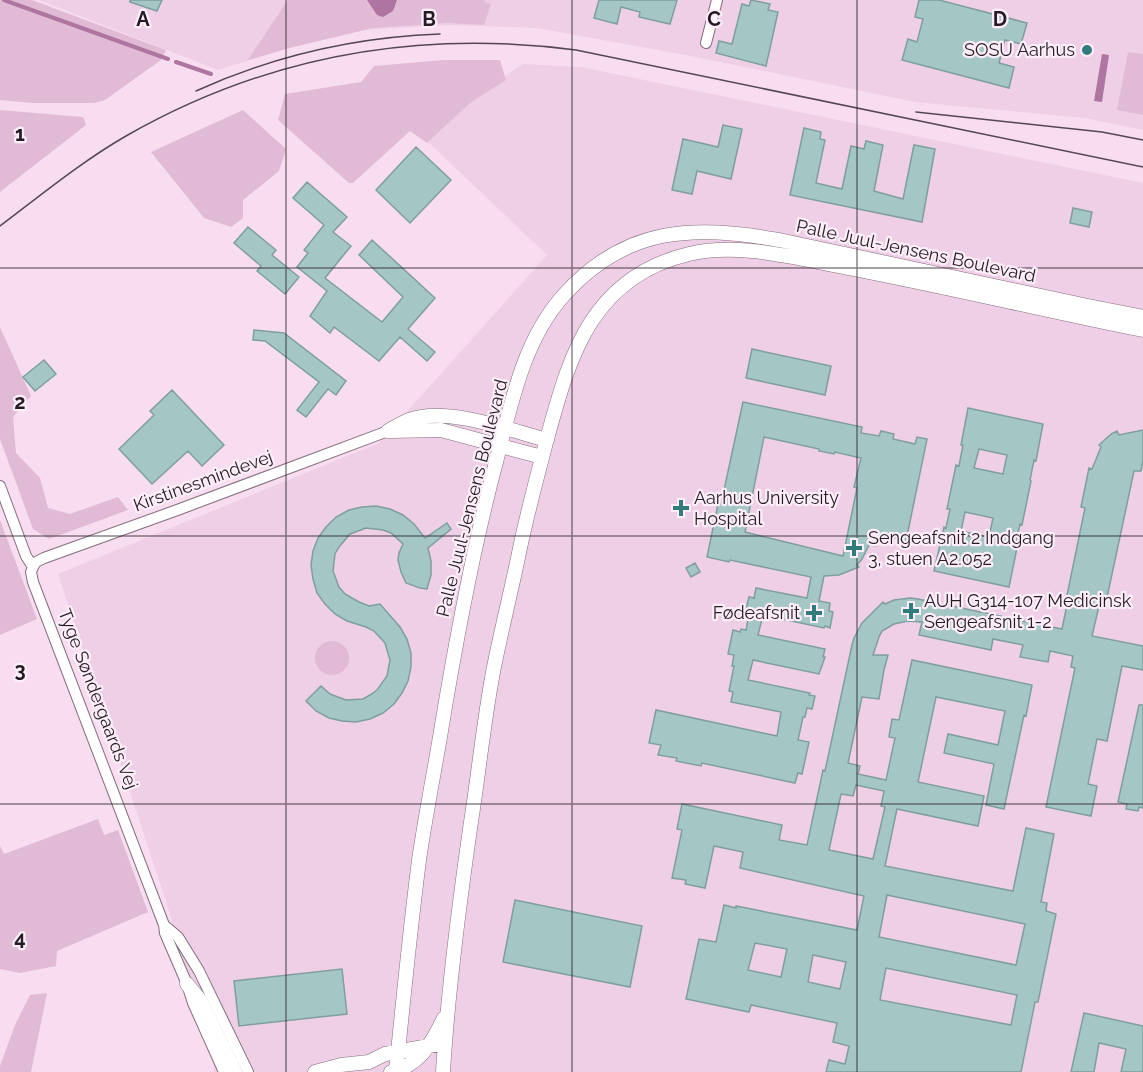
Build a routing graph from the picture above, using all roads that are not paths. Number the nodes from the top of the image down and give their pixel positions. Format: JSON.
{"nodes":[{"id":1,"x":717,"y":0,"type":"edge"},
{"id":2,"x":706,"y":44,"type":"dead end"},
{"id":3,"x":1143,"y":317,"type":"edge"},
{"id":4,"x":1143,"y":330,"type":"edge"},
{"id":5,"x":505,"y":429,"type":"junction"},
{"id":6,"x":388,"y":431,"type":"junction"},
{"id":7,"x":547,"y":440,"type":"junction"},
{"id":8,"x":501,"y":446,"type":"junction"},
{"id":9,"x":542,"y":457,"type":"junction"},
{"id":10,"x":0,"y":486,"type":"edge"},
{"id":11,"x":33,"y":567,"type":"junction"},
{"id":12,"x":164,"y":925,"type":"junction"},
{"id":13,"x":187,"y":984,"type":"junction"},
{"id":14,"x":447,"y":1011,"type":"junction"},
{"id":15,"x":445,"y":1043,"type":"junction"},
{"id":16,"x":430,"y":1046,"type":"junction"},
{"id":17,"x":369,"y":1062,"type":"junction"},
{"id":18,"x":396,"y":1065,"type":"edge"},
{"id":19,"x":224,"y":1072,"type":"edge"},
{"id":20,"x":235,"y":1072,"type":"edge"},
{"id":21,"x":248,"y":1072,"type":"edge"},
{"id":22,"x":315,"y":1072,"type":"edge"},
{"id":23,"x":344,"y":1072,"type":"edge"},
{"id":24,"x":443,"y":1072,"type":"edge"}],
"edges":[{"from":1,"to":2,"type":"street"},
{"from":3,"to":5,"type":"street","name":"Palle Juul-Jensens Boulevard"},
{"from":4,"to":7,"type":"street","name":"Palle Juul-Jensens Boulevard"},
{"from":5,"to":6,"type":"street","name":"Kirstinesmindevej"},
{"from":5,"to":7,"type":"street","name":"Kirstinesmindevej"},
{"from":5,"to":8,"type":"street","name":"Palle Juul-Jensens Boulevard"},
{"from":6,"to":8,"type":"street","name":"Kirstinesmindevej"},
{"from":6,"to":11,"type":"street","name":"Kirstinesmindevej"},
{"from":7,"to":9,"type":"street","name":"Palle Juul-Jensens Boulevard"},
{"from":8,"to":9,"type":"street","name":"Kirstinesmindevej"},
{"from":8,"to":18,"type":"street","name":"Palle Juul-Jensens Boulevard"},
{"from":9,"to":14,"type":"street","name":"Palle Juul-Jensens Boulevard"},
{"from":10,"to":11,"type":"street","name":"Tyge Søndergaards Vej"},
{"from":11,"to":12,"type":"street","name":"Tyge Søndergaards Vej"},
{"from":12,"to":13,"type":"street","name":"Tyge Søndergaards Vej"},
{"from":12,"to":21,"type":"street","name":"Tyge Søndergaards Vej"},
{"from":13,"to":19,"type":"street","name":"Tyge Søndergaards Vej"},
{"from":13,"to":20,"type":"street"},
{"from":14,"to":15,"type":"street","name":"Palle Juul-Jensens Boulevard"},
{"from":14,"to":16,"type":"street"},
{"from":15,"to":16,"type":"street"},
{"from":15,"to":24,"type":"street","name":"Palle Juul-Jensens Boulevard"},
{"from":16,"to":18,"type":"street"},
{"from":17,"to":18,"type":"street"},
{"from":17,"to":22,"type":"street"},
{"from":17,"to":23,"type":"street"}]}
